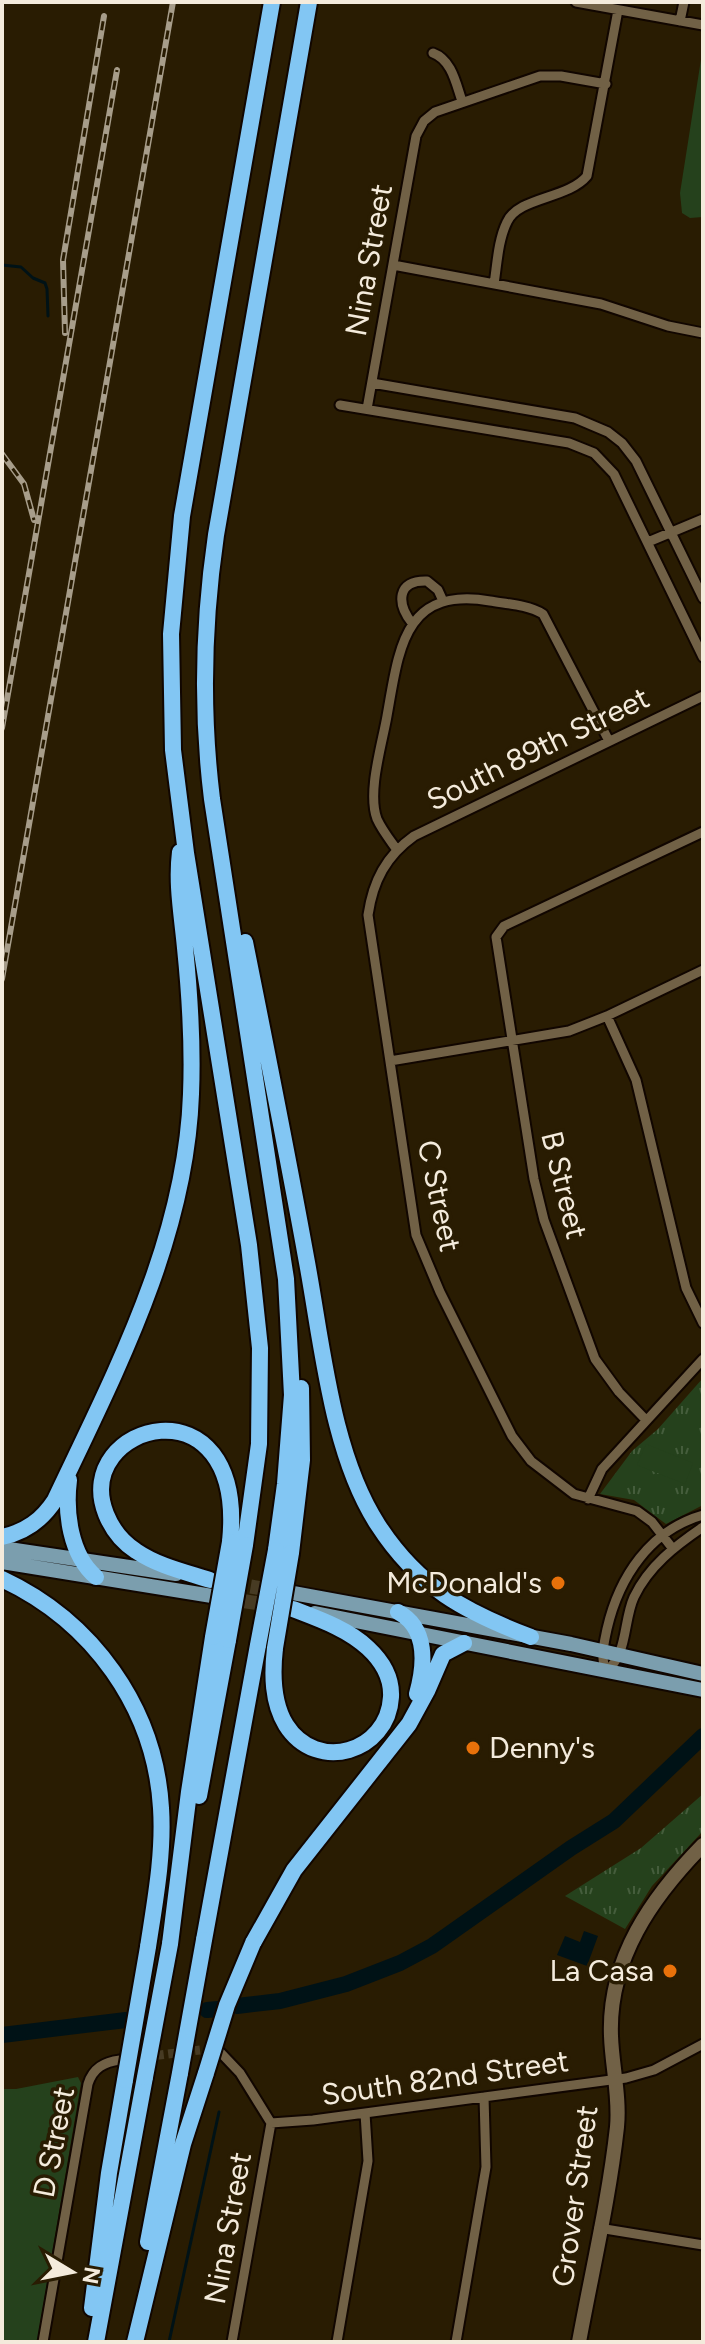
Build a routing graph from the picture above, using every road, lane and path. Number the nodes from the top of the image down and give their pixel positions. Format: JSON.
{"nodes":[{"id":1,"x":272,"y":2,"type":"edge"},
{"id":2,"x":309,"y":2,"type":"edge"},
{"id":3,"x":576,"y":2,"type":"edge"},
{"id":4,"x":684,"y":2,"type":"edge"},
{"id":5,"x":618,"y":10,"type":"junction"},
{"id":6,"x":680,"y":21,"type":"junction"},
{"id":7,"x":703,"y":25,"type":"edge"},
{"id":8,"x":433,"y":53,"type":"dead end"},
{"id":9,"x":606,"y":84,"type":"junction"},
{"id":10,"x":462,"y":101,"type":"junction"},
{"id":11,"x":393,"y":265,"type":"junction"},
{"id":12,"x":494,"y":284,"type":"junction"},
{"id":13,"x":703,"y":333,"type":"edge"},
{"id":14,"x":372,"y":383,"type":"junction"},
{"id":15,"x":340,"y":405,"type":"dead end"},
{"id":16,"x":367,"y":409,"type":"junction"},
{"id":17,"x":703,"y":519,"type":"edge"},
{"id":18,"x":671,"y":531,"type":"junction"},
{"id":19,"x":648,"y":542,"type":"junction"},
{"id":20,"x":703,"y":598,"type":"edge"},
{"id":21,"x":443,"y":601,"type":"junction"},
{"id":22,"x":412,"y":623,"type":"junction"},
{"id":23,"x":703,"y":657,"type":"edge"},
{"id":24,"x":703,"y":696,"type":"edge"},
{"id":25,"x":609,"y":741,"type":"junction"},
{"id":26,"x":206,"y":748,"type":"junction"},
{"id":27,"x":703,"y":832,"type":"edge"},
{"id":28,"x":183,"y":834,"type":"junction"},
{"id":29,"x":397,"y":850,"type":"junction"},
{"id":30,"x":703,"y":970,"type":"edge"},
{"id":31,"x":607,"y":1016,"type":"junction"},
{"id":32,"x":512,"y":1041,"type":"junction"},
{"id":33,"x":390,"y":1061,"type":"junction"},
{"id":34,"x":703,"y":1323,"type":"edge"},
{"id":35,"x":703,"y":1359,"type":"edge"},
{"id":36,"x":646,"y":1420,"type":"junction"},
{"id":37,"x":78,"y":1452,"type":"junction"},
{"id":38,"x":588,"y":1499,"type":"junction"},
{"id":39,"x":703,"y":1515,"type":"edge"},
{"id":40,"x":703,"y":1527,"type":"edge"},
{"id":41,"x":663,"y":1534,"type":"junction"},
{"id":42,"x":2,"y":1537,"type":"edge"},
{"id":43,"x":237,"y":1543,"type":"junction"},
{"id":44,"x":2,"y":1548,"type":"edge"},
{"id":45,"x":673,"y":1549,"type":"junction"},
{"id":46,"x":80,"y":1559,"type":"junction"},
{"id":47,"x":2,"y":1562,"type":"edge"},
{"id":48,"x":96,"y":1577,"type":"junction"},
{"id":49,"x":2,"y":1579,"type":"edge"},
{"id":50,"x":212,"y":1586,"type":"junction"},
{"id":51,"x":292,"y":1604,"type":"junction"},
{"id":52,"x":398,"y":1612,"type":"junction"},
{"id":53,"x":419,"y":1634,"type":"junction"},
{"id":54,"x":531,"y":1637,"type":"junction"},
{"id":55,"x":464,"y":1643,"type":"junction"},
{"id":56,"x":267,"y":1646,"type":"junction"},
{"id":57,"x":602,"y":1652,"type":"junction"},
{"id":58,"x":619,"y":1655,"type":"junction"},
{"id":59,"x":606,"y":1671,"type":"junction"},
{"id":60,"x":697,"y":1673,"type":"edge"},
{"id":61,"x":703,"y":1690,"type":"edge"},
{"id":62,"x":397,"y":1739,"type":"junction"},
{"id":63,"x":703,"y":1845,"type":"edge"},
{"id":64,"x":703,"y":2044,"type":"edge"},
{"id":65,"x":221,"y":2053,"type":"dead end"},
{"id":66,"x":118,"y":2060,"type":"tunnel mouth"},
{"id":67,"x":614,"y":2079,"type":"junction"},
{"id":68,"x":484,"y":2097,"type":"junction"},
{"id":69,"x":365,"y":2113,"type":"junction"},
{"id":70,"x":271,"y":2123,"type":"junction"},
{"id":71,"x":599,"y":2228,"type":"junction"},
{"id":72,"x":703,"y":2245,"type":"edge"},
{"id":73,"x":43,"y":2342,"type":"edge"},
{"id":74,"x":89,"y":2342,"type":"edge"},
{"id":75,"x":96,"y":2342,"type":"edge"},
{"id":76,"x":132,"y":2342,"type":"edge"},
{"id":77,"x":232,"y":2342,"type":"edge"},
{"id":78,"x":337,"y":2342,"type":"edge"},
{"id":79,"x":456,"y":2342,"type":"edge"},
{"id":80,"x":579,"y":2342,"type":"edge"}],
"edges":[{"from":1,"to":28,"type":"highway"},
{"from":2,"to":26,"type":"highway"},
{"from":3,"to":5,"type":"street"},
{"from":4,"to":6,"type":"street"},
{"from":5,"to":6,"type":"street"},
{"from":5,"to":9,"type":"street"},
{"from":6,"to":7,"type":"street"},
{"from":8,"to":10,"type":"street"},
{"from":9,"to":10,"type":"street"},
{"from":9,"to":12,"type":"street"},
{"from":10,"to":11,"type":"street","name":"Nina Street"},
{"from":11,"to":12,"type":"street"},
{"from":11,"to":14,"type":"street","name":"Nina Street"},
{"from":12,"to":13,"type":"street"},
{"from":14,"to":16,"type":"street","name":"Nina Street"},
{"from":14,"to":18,"type":"street"},
{"from":15,"to":16,"type":"street"},
{"from":16,"to":19,"type":"street"},
{"from":17,"to":18,"type":"street"},
{"from":18,"to":19,"type":"street"},
{"from":18,"to":20,"type":"street"},
{"from":19,"to":23,"type":"street"},
{"from":21,"to":22,"type":"street"},
{"from":21,"to":22,"type":"street"},
{"from":21,"to":25,"type":"street"},
{"from":22,"to":29,"type":"street"},
{"from":24,"to":25,"type":"street","name":"South 89th Street"},
{"from":25,"to":29,"type":"street","name":"South 89th Street"},
{"from":26,"to":54,"type":"highway"},
{"from":26,"to":56,"type":"highway","bridge":true},
{"from":27,"to":32,"type":"street","name":"B Street"},
{"from":28,"to":37,"type":"highway"},
{"from":28,"to":43,"type":"highway"},
{"from":29,"to":33,"type":"street","name":"C Street"},
{"from":30,"to":31,"type":"street"},
{"from":31,"to":32,"type":"street"},
{"from":31,"to":34,"type":"street"},
{"from":32,"to":33,"type":"street"},
{"from":32,"to":36,"type":"street","name":"B Street"},
{"from":33,"to":38,"type":"street","name":"C Street"},
{"from":35,"to":36,"type":"street"},
{"from":36,"to":38,"type":"street"},
{"from":37,"to":42,"type":"highway"},
{"from":37,"to":46,"type":"highway"},
{"from":38,"to":41,"type":"street","name":"C Street"},
{"from":39,"to":41,"type":"street"},
{"from":40,"to":45,"type":"street"},
{"from":41,"to":45,"type":"street","name":"C Street"},
{"from":41,"to":57,"type":"street"},
{"from":43,"to":50,"type":"highway"},
{"from":43,"to":75,"type":"highway","bridge":true},
{"from":44,"to":46,"type":"main road"},
{"from":45,"to":58,"type":"street"},
{"from":46,"to":48,"type":"highway"},
{"from":46,"to":50,"type":"main road"},
{"from":47,"to":48,"type":"main road"},
{"from":48,"to":50,"type":"main road"},
{"from":49,"to":74,"type":"highway","bridge":true},
{"from":51,"to":52,"type":"main road"},
{"from":51,"to":53,"type":"main road"},
{"from":51,"to":56,"type":"highway"},
{"from":52,"to":53,"type":"highway"},
{"from":52,"to":54,"type":"main road"},
{"from":53,"to":55,"type":"main road"},
{"from":53,"to":62,"type":"highway"},
{"from":54,"to":57,"type":"main road"},
{"from":55,"to":59,"type":"main road"},
{"from":55,"to":62,"type":"highway"},
{"from":56,"to":76,"type":"highway","bridge":true},
{"from":57,"to":58,"type":"main road"},
{"from":57,"to":59,"type":"street"},
{"from":58,"to":59,"type":"street"},
{"from":58,"to":60,"type":"main road"},
{"from":59,"to":61,"type":"main road"},
{"from":62,"to":76,"type":"highway","bridge":true},
{"from":63,"to":67,"type":"street","name":"Grover Street"},
{"from":64,"to":67,"type":"street","name":"South 82nd Street"},
{"from":65,"to":70,"type":"street"},
{"from":66,"to":73,"type":"street","name":"D Street"},
{"from":67,"to":68,"type":"street","name":"South 82nd Street"},
{"from":67,"to":71,"type":"street","name":"Grover Street"},
{"from":68,"to":69,"type":"street","name":"South 82nd Street"},
{"from":68,"to":79,"type":"street"},
{"from":69,"to":70,"type":"street","name":"South 82nd Street"},
{"from":69,"to":78,"type":"street"},
{"from":70,"to":77,"type":"street","name":"Nina Street"},
{"from":71,"to":72,"type":"street"},
{"from":71,"to":80,"type":"street","name":"Grover Street"}]}
